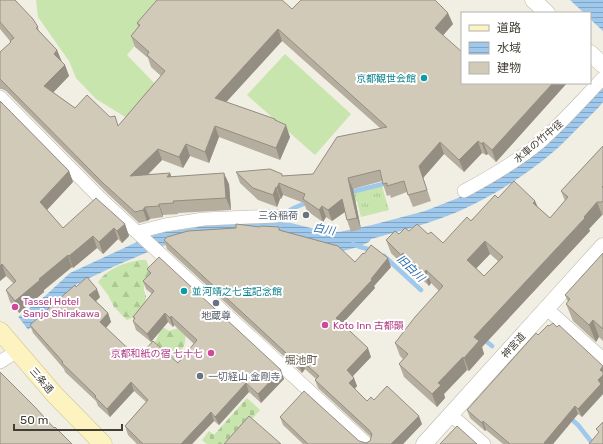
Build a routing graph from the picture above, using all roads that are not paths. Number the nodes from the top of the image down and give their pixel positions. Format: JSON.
{"nodes":[{"id":1,"x":533,"y":0,"type":"edge"},
{"id":2,"x":546,"y":12,"type":"edge"},
{"id":3,"x":591,"y":55,"type":"edge"},
{"id":4,"x":602,"y":74,"type":"edge"},
{"id":5,"x":0,"y":97,"type":"edge"},
{"id":6,"x":464,"y":191,"type":"dead end"},
{"id":7,"x":276,"y":216,"type":"dead end"},
{"id":8,"x":140,"y":235,"type":"junction"},
{"id":9,"x":603,"y":246,"type":"edge"},
{"id":10,"x":546,"y":308,"type":"junction"},
{"id":11,"x":0,"y":331,"type":"edge"},
{"id":12,"x":14,"y":348,"type":"junction"},
{"id":13,"x":603,"y":359,"type":"edge"},
{"id":14,"x":0,"y":362,"type":"edge"},
{"id":15,"x":450,"y":414,"type":"junction"},
{"id":16,"x":102,"y":444,"type":"edge"},
{"id":17,"x":367,"y":444,"type":"edge"},
{"id":18,"x":424,"y":444,"type":"edge"},
{"id":19,"x":484,"y":444,"type":"edge"}],
"edges":[{"from":1,"to":2,"type":"street"},
{"from":3,"to":4,"type":"street"},
{"from":4,"to":6,"type":"street","name":"水車の竹中径"},
{"from":5,"to":8,"type":"street"},
{"from":7,"to":8,"type":"street"},
{"from":8,"to":17,"type":"street"},
{"from":9,"to":10,"type":"street","name":"神宮道"},
{"from":10,"to":13,"type":"street"},
{"from":10,"to":15,"type":"street","name":"神宮道"},
{"from":11,"to":12,"type":"main road","name":"三条通"},
{"from":12,"to":14,"type":"street"},
{"from":12,"to":16,"type":"main road","name":"三条通"},
{"from":15,"to":18,"type":"street","name":"神宮道"},
{"from":15,"to":19,"type":"street"}]}
